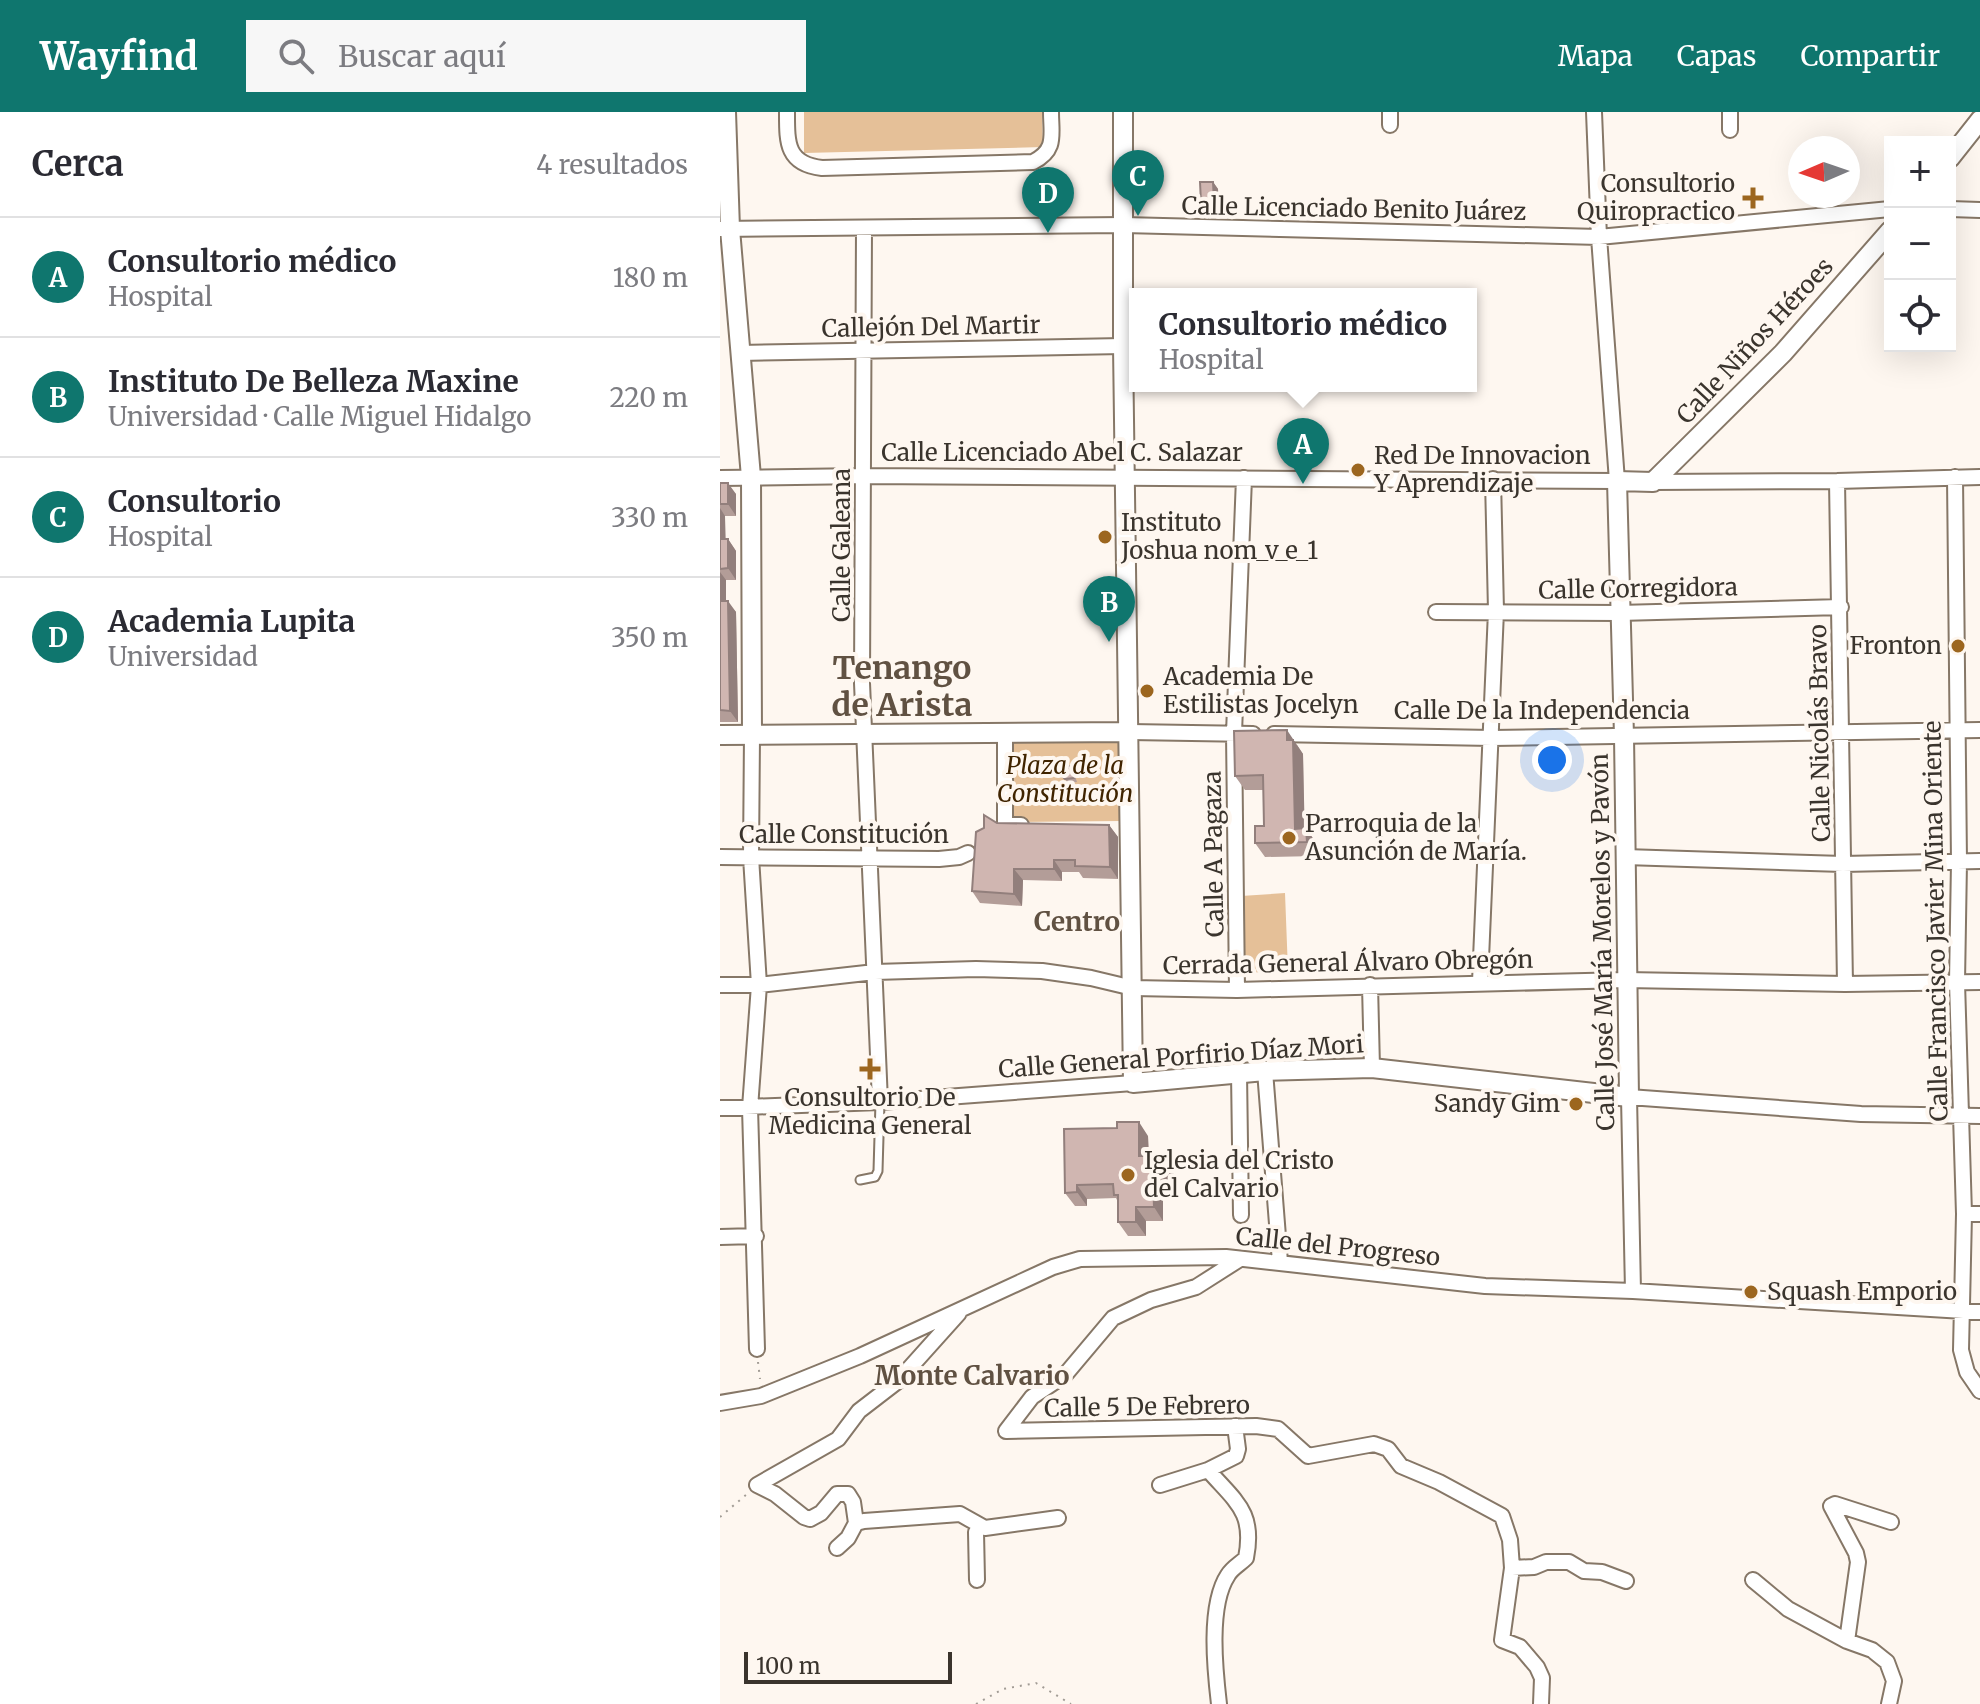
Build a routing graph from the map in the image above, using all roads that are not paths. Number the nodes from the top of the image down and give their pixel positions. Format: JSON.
{"nodes":[{"id":1,"x":726,"y":112,"type":"edge"},
{"id":2,"x":787,"y":112,"type":"edge"},
{"id":3,"x":1051,"y":112,"type":"edge"},
{"id":4,"x":1123,"y":112,"type":"edge"},
{"id":5,"x":1594,"y":112,"type":"edge"},
{"id":6,"x":1730,"y":112,"type":"edge"},
{"id":7,"x":1980,"y":120,"type":"edge"},
{"id":8,"x":1730,"y":130,"type":"dead end"},
{"id":9,"x":1956,"y":150,"type":"edge"},
{"id":10,"x":1956,"y":209,"type":"edge"},
{"id":11,"x":1884,"y":210,"type":"edge"},
{"id":12,"x":1980,"y":210,"type":"edge"},
{"id":13,"x":1124,"y":225,"type":"junction"},
{"id":14,"x":864,"y":228,"type":"junction"},
{"id":15,"x":725,"y":229,"type":"edge"},
{"id":16,"x":1599,"y":237,"type":"junction"},
{"id":17,"x":1884,"y":238,"type":"edge"},
{"id":18,"x":1123,"y":346,"type":"junction"},
{"id":19,"x":865,"y":350,"type":"junction"},
{"id":20,"x":740,"y":353,"type":"junction"},
{"id":21,"x":864,"y":476,"type":"junction"},
{"id":22,"x":751,"y":477,"type":"junction"},
{"id":23,"x":1955,"y":477,"type":"junction"},
{"id":24,"x":1980,"y":477,"type":"edge"},
{"id":25,"x":720,"y":478,"type":"edge"},
{"id":26,"x":1124,"y":478,"type":"junction"},
{"id":27,"x":1244,"y":478,"type":"junction"},
{"id":28,"x":1493,"y":479,"type":"junction"},
{"id":29,"x":1617,"y":481,"type":"junction"},
{"id":30,"x":1837,"y":481,"type":"junction"},
{"id":31,"x":1653,"y":482,"type":"junction"},
{"id":32,"x":1841,"y":607,"type":"junction"},
{"id":33,"x":1496,"y":611,"type":"junction"},
{"id":34,"x":1436,"y":612,"type":"dead end"},
{"id":35,"x":1619,"y":613,"type":"junction"},
{"id":36,"x":1956,"y":729,"type":"junction"},
{"id":37,"x":1980,"y":730,"type":"edge"},
{"id":38,"x":1130,"y":732,"type":"junction"},
{"id":39,"x":1843,"y":732,"type":"junction"},
{"id":40,"x":1234,"y":733,"type":"junction"},
{"id":41,"x":1005,"y":734,"type":"junction"},
{"id":42,"x":720,"y":735,"type":"edge"},
{"id":43,"x":752,"y":735,"type":"junction"},
{"id":44,"x":865,"y":736,"type":"junction"},
{"id":45,"x":1624,"y":736,"type":"junction"},
{"id":46,"x":1492,"y":738,"type":"junction"},
{"id":47,"x":1036,"y":825,"type":"edge"},
{"id":48,"x":968,"y":853,"type":"dead end"},
{"id":49,"x":720,"y":857,"type":"edge"},
{"id":50,"x":751,"y":857,"type":"junction"},
{"id":51,"x":1625,"y":857,"type":"junction"},
{"id":52,"x":870,"y":859,"type":"junction"},
{"id":53,"x":1980,"y":861,"type":"edge"},
{"id":54,"x":1959,"y":862,"type":"junction"},
{"id":55,"x":1843,"y":864,"type":"junction"},
{"id":56,"x":875,"y":972,"type":"junction"},
{"id":57,"x":1626,"y":980,"type":"junction"},
{"id":58,"x":1480,"y":982,"type":"junction"},
{"id":59,"x":1957,"y":982,"type":"junction"},
{"id":60,"x":1980,"y":982,"type":"edge"},
{"id":61,"x":1845,"y":984,"type":"junction"},
{"id":62,"x":720,"y":985,"type":"edge"},
{"id":63,"x":759,"y":985,"type":"junction"},
{"id":64,"x":1370,"y":985,"type":"junction"},
{"id":65,"x":1133,"y":988,"type":"junction"},
{"id":66,"x":1237,"y":990,"type":"junction"},
{"id":67,"x":1372,"y":1068,"type":"junction"},
{"id":68,"x":1265,"y":1071,"type":"junction"},
{"id":69,"x":1239,"y":1073,"type":"junction"},
{"id":70,"x":1133,"y":1083,"type":"junction"},
{"id":71,"x":1629,"y":1097,"type":"junction"},
{"id":72,"x":880,"y":1102,"type":"junction"},
{"id":73,"x":720,"y":1108,"type":"edge"},
{"id":74,"x":750,"y":1108,"type":"junction"},
{"id":75,"x":1960,"y":1116,"type":"junction"},
{"id":76,"x":1980,"y":1116,"type":"edge"},
{"id":77,"x":860,"y":1180,"type":"dead end"},
{"id":78,"x":1964,"y":1214,"type":"junction"},
{"id":79,"x":1980,"y":1214,"type":"edge"},
{"id":80,"x":1241,"y":1215,"type":"dead end"},
{"id":81,"x":756,"y":1236,"type":"junction"},
{"id":82,"x":720,"y":1237,"type":"edge"},
{"id":83,"x":1240,"y":1259,"type":"junction"},
{"id":84,"x":1280,"y":1262,"type":"junction"},
{"id":85,"x":1633,"y":1291,"type":"junction"},
{"id":86,"x":961,"y":1311,"type":"junction"},
{"id":87,"x":1961,"y":1311,"type":"junction"},
{"id":88,"x":1980,"y":1312,"type":"edge"},
{"id":89,"x":757,"y":1349,"type":"road end"},
{"id":90,"x":1980,"y":1391,"type":"edge"},
{"id":91,"x":720,"y":1403,"type":"edge"},
{"id":92,"x":1235,"y":1426,"type":"junction"},
{"id":93,"x":1208,"y":1470,"type":"junction"},
{"id":94,"x":1160,"y":1485,"type":"dead end"},
{"id":95,"x":1058,"y":1518,"type":"dead end"},
{"id":96,"x":1891,"y":1522,"type":"dead end"},
{"id":97,"x":856,"y":1523,"type":"junction"},
{"id":98,"x":980,"y":1527,"type":"junction"},
{"id":99,"x":837,"y":1548,"type":"dead end"},
{"id":100,"x":1512,"y":1568,"type":"junction"},
{"id":101,"x":977,"y":1580,"type":"dead end"},
{"id":102,"x":1753,"y":1580,"type":"dead end"},
{"id":103,"x":1626,"y":1581,"type":"dead end"},
{"id":104,"x":1847,"y":1641,"type":"junction"},
{"id":105,"x":1219,"y":1704,"type":"edge"},
{"id":106,"x":1541,"y":1704,"type":"edge"},
{"id":107,"x":1889,"y":1704,"type":"edge"}],
"edges":[{"from":1,"to":15,"type":"street"},
{"from":2,"to":3,"type":"street"},
{"from":4,"to":13,"type":"street"},
{"from":5,"to":16,"type":"street","name":"Calle José María Morelos y Pavón"},
{"from":6,"to":8,"type":"street"},
{"from":7,"to":9,"type":"street"},
{"from":10,"to":12,"type":"street"},
{"from":11,"to":16,"type":"street","name":"Calle Licenciado Benito Juárez"},
{"from":13,"to":14,"type":"street","name":"Calle Licenciado Benito Juárez"},
{"from":13,"to":16,"type":"street","name":"Calle Licenciado Benito Juárez"},
{"from":13,"to":18,"type":"street"},
{"from":14,"to":15,"type":"street","name":"Calle Licenciado Benito Juárez"},
{"from":14,"to":19,"type":"street","name":"Calle Galeana"},
{"from":15,"to":20,"type":"street"},
{"from":16,"to":29,"type":"street","name":"Calle José María Morelos y Pavón"},
{"from":17,"to":31,"type":"street","name":"Calle Niños Héroes"},
{"from":18,"to":19,"type":"street","name":"Callejón Del Martir"},
{"from":18,"to":26,"type":"street"},
{"from":19,"to":20,"type":"street","name":"Callejón Del Martir"},
{"from":19,"to":21,"type":"street","name":"Calle Galeana"},
{"from":20,"to":22,"type":"street"},
{"from":21,"to":22,"type":"street","name":"Calle Licenciado Abel C. Salazar"},
{"from":21,"to":26,"type":"street","name":"Calle Licenciado Abel C. Salazar"},
{"from":21,"to":44,"type":"street","name":"Calle Galeana"},
{"from":22,"to":25,"type":"street","name":"Calle Licenciado Abel C. Salazar"},
{"from":22,"to":43,"type":"street"},
{"from":23,"to":24,"type":"street","name":"Calle Licenciado Abel C. Salazar"},
{"from":23,"to":30,"type":"street","name":"Calle Licenciado Abel C. Salazar"},
{"from":23,"to":36,"type":"street","name":"Calle Francisco Javier Mina Oriente"},
{"from":26,"to":27,"type":"street","name":"Calle Licenciado Abel C. Salazar"},
{"from":26,"to":38,"type":"street"},
{"from":27,"to":28,"type":"street","name":"Calle Licenciado Abel C. Salazar"},
{"from":27,"to":40,"type":"street","name":"Calle A Pagaza"},
{"from":28,"to":29,"type":"street","name":"Calle Licenciado Abel C. Salazar"},
{"from":28,"to":33,"type":"street"},
{"from":29,"to":31,"type":"street","name":"Calle Licenciado Abel C. Salazar"},
{"from":29,"to":35,"type":"street","name":"Calle José María Morelos y Pavón"},
{"from":30,"to":31,"type":"street","name":"Calle Licenciado Abel C. Salazar"},
{"from":30,"to":32,"type":"street","name":"Calle Nicolás Bravo"},
{"from":32,"to":35,"type":"street","name":"Calle Corregidora"},
{"from":32,"to":39,"type":"street","name":"Calle Nicolás Bravo"},
{"from":33,"to":34,"type":"street","name":"Calle Corregidora"},
{"from":33,"to":35,"type":"street","name":"Calle Corregidora"},
{"from":33,"to":46,"type":"street"},
{"from":35,"to":45,"type":"street","name":"Calle José María Morelos y Pavón"},
{"from":36,"to":37,"type":"street","name":"Calle De la Independencia"},
{"from":36,"to":39,"type":"street","name":"Calle De la Independencia"},
{"from":36,"to":54,"type":"street","name":"Calle Francisco Javier Mina Oriente"},
{"from":38,"to":40,"type":"street","name":"Calle De la Independencia"},
{"from":38,"to":41,"type":"street","name":"Calle De la Independencia"},
{"from":38,"to":65,"type":"street"},
{"from":39,"to":45,"type":"street","name":"Calle De la Independencia"},
{"from":39,"to":55,"type":"street","name":"Calle Nicolás Bravo"},
{"from":40,"to":46,"type":"street","name":"Calle De la Independencia"},
{"from":40,"to":66,"type":"street","name":"Calle A Pagaza"},
{"from":41,"to":44,"type":"street","name":"Calle De la Independencia"},
{"from":41,"to":47,"type":"street"},
{"from":42,"to":43,"type":"street","name":"Calle De la Independencia"},
{"from":43,"to":44,"type":"street","name":"Calle De la Independencia"},
{"from":43,"to":50,"type":"street"},
{"from":44,"to":52,"type":"street","name":"Calle Galeana"},
{"from":45,"to":46,"type":"street","name":"Calle De la Independencia"},
{"from":45,"to":51,"type":"street","name":"Calle José María Morelos y Pavón"},
{"from":46,"to":58,"type":"street"},
{"from":48,"to":52,"type":"street","name":"Calle Constitución"},
{"from":49,"to":50,"type":"street","name":"Calle Constitución"},
{"from":50,"to":52,"type":"street","name":"Calle Constitución"},
{"from":50,"to":63,"type":"street"},
{"from":51,"to":55,"type":"street"},
{"from":51,"to":57,"type":"street","name":"Calle José María Morelos y Pavón"},
{"from":52,"to":56,"type":"street","name":"Calle Galeana"},
{"from":53,"to":54,"type":"street"},
{"from":54,"to":55,"type":"street"},
{"from":54,"to":59,"type":"street","name":"Calle Francisco Javier Mina Oriente"},
{"from":55,"to":61,"type":"street","name":"Calle Nicolás Bravo"},
{"from":56,"to":63,"type":"street","name":"Cerrada General Álvaro Obregón"},
{"from":56,"to":65,"type":"street","name":"Cerrada General Álvaro Obregón"},
{"from":56,"to":72,"type":"street","name":"Calle Galeana"},
{"from":57,"to":58,"type":"street","name":"Cerrada General Álvaro Obregón"},
{"from":57,"to":61,"type":"street","name":"Cerrada General Álvaro Obregón"},
{"from":57,"to":71,"type":"street","name":"Calle José María Morelos y Pavón"},
{"from":58,"to":64,"type":"street","name":"Cerrada General Álvaro Obregón"},
{"from":59,"to":60,"type":"street","name":"Cerrada General Álvaro Obregón"},
{"from":59,"to":61,"type":"street","name":"Cerrada General Álvaro Obregón"},
{"from":59,"to":75,"type":"street","name":"Calle Francisco Javier Mina Oriente"},
{"from":62,"to":63,"type":"street","name":"Cerrada General Álvaro Obregón"},
{"from":63,"to":74,"type":"street"},
{"from":64,"to":66,"type":"street","name":"Cerrada General Álvaro Obregón"},
{"from":64,"to":67,"type":"street"},
{"from":65,"to":66,"type":"street","name":"Cerrada General Álvaro Obregón"},
{"from":65,"to":70,"type":"street"},
{"from":67,"to":68,"type":"street","name":"Calle General Porfirio Díaz Mori"},
{"from":67,"to":71,"type":"street","name":"Calle General Porfirio Díaz Mori"},
{"from":68,"to":69,"type":"street","name":"Calle General Porfirio Díaz Mori"},
{"from":68,"to":84,"type":"street"},
{"from":69,"to":70,"type":"street","name":"Calle General Porfirio Díaz Mori"},
{"from":69,"to":80,"type":"street"},
{"from":70,"to":72,"type":"street","name":"Calle General Porfirio Díaz Mori"},
{"from":71,"to":75,"type":"street","name":"Calle General Porfirio Díaz Mori"},
{"from":71,"to":85,"type":"street","name":"Calle José María Morelos y Pavón"},
{"from":72,"to":74,"type":"street","name":"Calle General Porfirio Díaz Mori"},
{"from":72,"to":77,"type":"lane"},
{"from":73,"to":74,"type":"street","name":"Calle General Porfirio Díaz Mori"},
{"from":74,"to":81,"type":"street"},
{"from":75,"to":76,"type":"street","name":"Calle General Porfirio Díaz Mori"},
{"from":75,"to":78,"type":"street","name":"Calle Francisco Javier Mina Oriente"},
{"from":78,"to":79,"type":"street"},
{"from":78,"to":87,"type":"street","name":"Calle Francisco Javier Mina Oriente"},
{"from":81,"to":82,"type":"street"},
{"from":81,"to":89,"type":"street"},
{"from":83,"to":84,"type":"street","name":"Calle del Progreso"},
{"from":83,"to":86,"type":"street","name":"Calle del Progreso"},
{"from":83,"to":92,"type":"street","name":"Calle 5 De Febrero"},
{"from":84,"to":85,"type":"street","name":"Calle del Progreso"},
{"from":85,"to":87,"type":"street","name":"Calle del Progreso"},
{"from":86,"to":91,"type":"street","name":"Calle del Progreso"},
{"from":86,"to":97,"type":"street"},
{"from":87,"to":88,"type":"street","name":"Calle del Progreso"},
{"from":87,"to":90,"type":"street","name":"Calle Francisco Javier Mina Oriente"},
{"from":92,"to":93,"type":"street"},
{"from":92,"to":100,"type":"street","name":"Calle 5 De Febrero"},
{"from":93,"to":94,"type":"street"},
{"from":93,"to":105,"type":"street"},
{"from":95,"to":98,"type":"street"},
{"from":96,"to":104,"type":"street"},
{"from":97,"to":98,"type":"street"},
{"from":97,"to":99,"type":"street"},
{"from":98,"to":101,"type":"street"},
{"from":100,"to":103,"type":"street"},
{"from":100,"to":106,"type":"street"},
{"from":102,"to":104,"type":"street"},
{"from":104,"to":107,"type":"street"}]}
